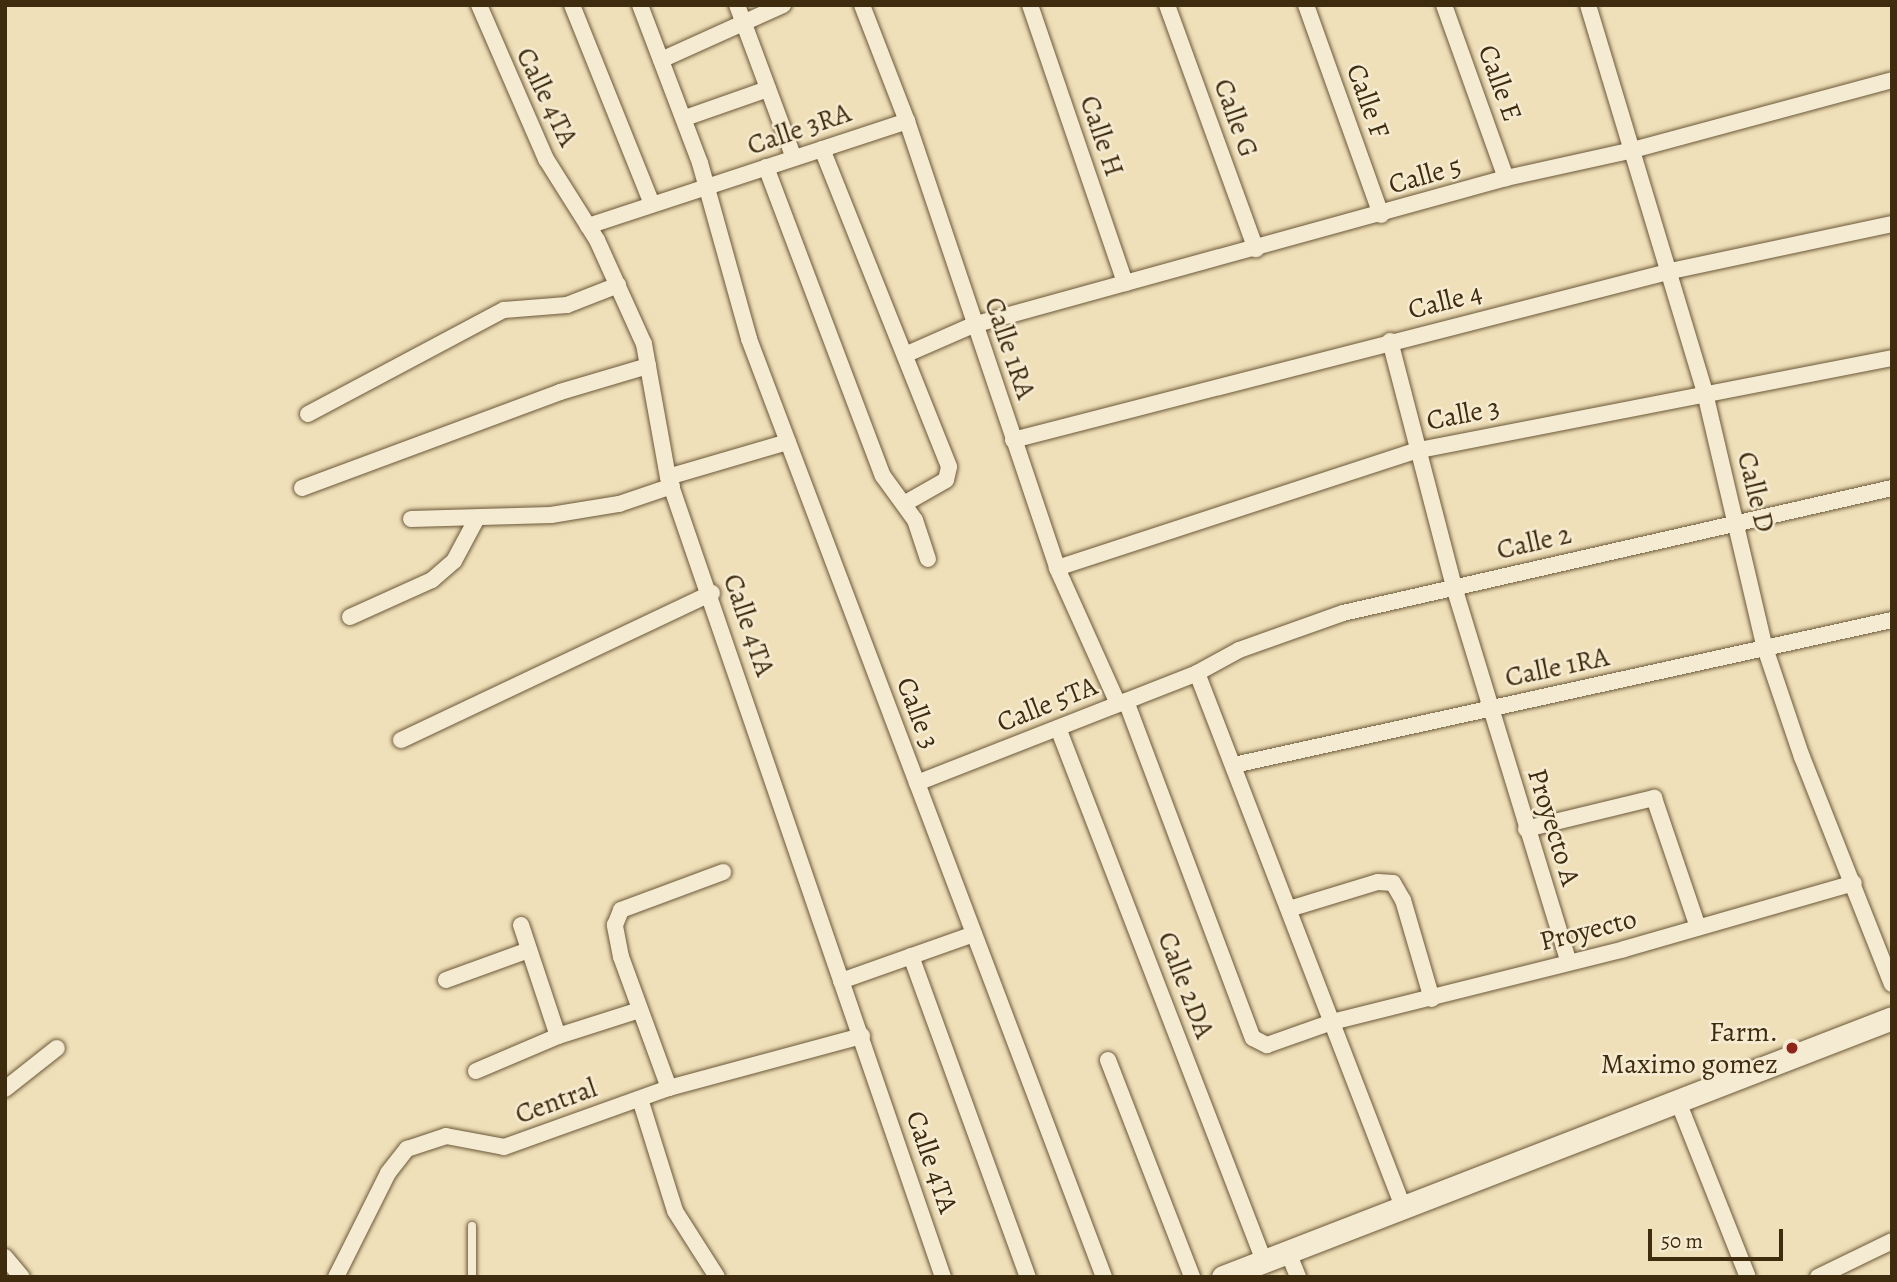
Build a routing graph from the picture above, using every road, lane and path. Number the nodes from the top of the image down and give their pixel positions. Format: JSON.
{"nodes":[{"id":1,"x":479,"y":5,"type":"edge"},
{"id":2,"x":572,"y":5,"type":"edge"},
{"id":3,"x":640,"y":5,"type":"edge"},
{"id":4,"x":737,"y":5,"type":"edge"},
{"id":5,"x":783,"y":5,"type":"edge"},
{"id":6,"x":862,"y":5,"type":"edge"},
{"id":7,"x":1030,"y":5,"type":"edge"},
{"id":8,"x":1167,"y":5,"type":"edge"},
{"id":9,"x":1306,"y":5,"type":"edge"},
{"id":10,"x":1444,"y":5,"type":"edge"},
{"id":11,"x":1587,"y":5,"type":"edge"},
{"id":12,"x":744,"y":26,"type":"junction"},
{"id":13,"x":661,"y":60,"type":"junction"},
{"id":14,"x":1892,"y":80,"type":"edge"},
{"id":15,"x":768,"y":89,"type":"junction"},
{"id":16,"x":685,"y":118,"type":"junction"},
{"id":17,"x":907,"y":121,"type":"junction"},
{"id":18,"x":822,"y":149,"type":"junction"},
{"id":19,"x":1633,"y":150,"type":"junction"},
{"id":20,"x":793,"y":158,"type":"junction"},
{"id":21,"x":766,"y":167,"type":"junction"},
{"id":22,"x":1506,"y":178,"type":"junction"},
{"id":23,"x":708,"y":188,"type":"junction"},
{"id":24,"x":651,"y":202,"type":"junction"},
{"id":25,"x":1381,"y":215,"type":"junction"},
{"id":26,"x":1892,"y":224,"type":"edge"},
{"id":27,"x":588,"y":226,"type":"junction"},
{"id":28,"x":1256,"y":249,"type":"junction"},
{"id":29,"x":1671,"y":271,"type":"junction"},
{"id":30,"x":1125,"y":283,"type":"junction"},
{"id":31,"x":618,"y":285,"type":"junction"},
{"id":32,"x":973,"y":325,"type":"junction"},
{"id":33,"x":1390,"y":341,"type":"junction"},
{"id":34,"x":907,"y":354,"type":"junction"},
{"id":35,"x":1892,"y":358,"type":"edge"},
{"id":36,"x":648,"y":366,"type":"junction"},
{"id":37,"x":1705,"y":393,"type":"junction"},
{"id":38,"x":308,"y":414,"type":"dead end"},
{"id":39,"x":1013,"y":440,"type":"junction"},
{"id":40,"x":788,"y":442,"type":"junction"},
{"id":41,"x":1419,"y":450,"type":"junction"},
{"id":42,"x":670,"y":482,"type":"junction"},
{"id":43,"x":302,"y":488,"type":"dead end"},
{"id":44,"x":1892,"y":488,"type":"edge"},
{"id":45,"x":904,"y":504,"type":"junction"},
{"id":46,"x":411,"y":519,"type":"dead end"},
{"id":47,"x":476,"y":520,"type":"junction"},
{"id":48,"x":1737,"y":521,"type":"junction"},
{"id":49,"x":928,"y":559,"type":"dead end"},
{"id":50,"x":1057,"y":568,"type":"junction"},
{"id":51,"x":1454,"y":587,"type":"junction"},
{"id":52,"x":712,"y":593,"type":"junction"},
{"id":53,"x":350,"y":617,"type":"dead end"},
{"id":54,"x":1892,"y":620,"type":"edge"},
{"id":55,"x":1765,"y":648,"type":"junction"},
{"id":56,"x":1197,"y":673,"type":"junction"},
{"id":57,"x":1122,"y":703,"type":"junction"},
{"id":58,"x":1490,"y":709,"type":"junction"},
{"id":59,"x":1058,"y":728,"type":"junction"},
{"id":60,"x":401,"y":740,"type":"dead end"},
{"id":61,"x":1234,"y":765,"type":"junction"},
{"id":62,"x":917,"y":783,"type":"junction"},
{"id":63,"x":1526,"y":829,"type":"junction"},
{"id":64,"x":723,"y":872,"type":"dead end"},
{"id":65,"x":1854,"y":883,"type":"junction"},
{"id":66,"x":1289,"y":909,"type":"junction"},
{"id":67,"x":521,"y":925,"type":"dead end"},
{"id":68,"x":1698,"y":928,"type":"junction"},
{"id":69,"x":974,"y":934,"type":"junction"},
{"id":70,"x":529,"y":950,"type":"junction"},
{"id":71,"x":911,"y":956,"type":"junction"},
{"id":72,"x":1568,"y":961,"type":"junction"},
{"id":73,"x":446,"y":980,"type":"dead end"},
{"id":74,"x":841,"y":981,"type":"junction"},
{"id":75,"x":1892,"y":984,"type":"edge"},
{"id":76,"x":1432,"y":999,"type":"junction"},
{"id":77,"x":640,"y":1010,"type":"junction"},
{"id":78,"x":1892,"y":1018,"type":"edge"},
{"id":79,"x":1332,"y":1022,"type":"junction"},
{"id":80,"x":558,"y":1036,"type":"junction"},
{"id":81,"x":862,"y":1036,"type":"junction"},
{"id":82,"x":57,"y":1048,"type":"dead end"},
{"id":83,"x":1108,"y":1060,"type":"dead end"},
{"id":84,"x":476,"y":1071,"type":"dead end"},
{"id":85,"x":669,"y":1088,"type":"junction"},
{"id":86,"x":5,"y":1089,"type":"edge"},
{"id":87,"x":640,"y":1099,"type":"junction"},
{"id":88,"x":1679,"y":1104,"type":"junction"},
{"id":89,"x":1403,"y":1207,"type":"junction"},
{"id":90,"x":472,"y":1226,"type":"dead end"},
{"id":91,"x":1892,"y":1241,"type":"edge"},
{"id":92,"x":1288,"y":1252,"type":"junction"},
{"id":93,"x":5,"y":1257,"type":"edge"},
{"id":94,"x":1264,"y":1261,"type":"junction"},
{"id":95,"x":22,"y":1277,"type":"edge"},
{"id":96,"x":337,"y":1277,"type":"edge"},
{"id":97,"x":472,"y":1277,"type":"edge"},
{"id":98,"x":717,"y":1277,"type":"edge"},
{"id":99,"x":943,"y":1277,"type":"edge"},
{"id":100,"x":1028,"y":1277,"type":"edge"},
{"id":101,"x":1104,"y":1277,"type":"edge"},
{"id":102,"x":1192,"y":1277,"type":"edge"},
{"id":103,"x":1223,"y":1277,"type":"edge"},
{"id":104,"x":1298,"y":1277,"type":"edge"},
{"id":105,"x":1748,"y":1277,"type":"edge"},
{"id":106,"x":1818,"y":1277,"type":"edge"}],
"edges":[{"from":1,"to":27,"type":"street","name":"Calle 4TA"},
{"from":2,"to":24,"type":"street"},
{"from":3,"to":13,"type":"street","name":"Calle 3"},
{"from":4,"to":12,"type":"street"},
{"from":5,"to":12,"type":"street"},
{"from":6,"to":17,"type":"street","name":"Calle 1RA"},
{"from":7,"to":30,"type":"street","name":"Calle H"},
{"from":8,"to":28,"type":"street","name":"Calle G"},
{"from":9,"to":25,"type":"street","name":"Calle F"},
{"from":10,"to":22,"type":"street","name":"Calle E"},
{"from":11,"to":19,"type":"street","name":"Calle D"},
{"from":12,"to":13,"type":"street"},
{"from":12,"to":15,"type":"street"},
{"from":13,"to":16,"type":"street","name":"Calle 3"},
{"from":14,"to":19,"type":"street","name":"Calle 5"},
{"from":15,"to":16,"type":"street"},
{"from":15,"to":20,"type":"street"},
{"from":16,"to":23,"type":"street","name":"Calle 3"},
{"from":17,"to":18,"type":"street","name":"Calle 3RA"},
{"from":17,"to":32,"type":"street","name":"Calle 1RA"},
{"from":18,"to":20,"type":"street","name":"Calle 3RA"},
{"from":18,"to":34,"type":"street"},
{"from":19,"to":22,"type":"street","name":"Calle 5"},
{"from":19,"to":29,"type":"street","name":"Calle D"},
{"from":20,"to":21,"type":"street","name":"Calle 3RA"},
{"from":21,"to":23,"type":"street","name":"Calle 3RA"},
{"from":21,"to":45,"type":"street"},
{"from":22,"to":25,"type":"street","name":"Calle 5"},
{"from":23,"to":24,"type":"street","name":"Calle 3RA"},
{"from":23,"to":40,"type":"street","name":"Calle 3"},
{"from":24,"to":27,"type":"street","name":"Calle 3RA"},
{"from":25,"to":28,"type":"street","name":"Calle 5"},
{"from":26,"to":29,"type":"street","name":"Calle 4"},
{"from":27,"to":31,"type":"street","name":"Calle 4TA"},
{"from":28,"to":30,"type":"street","name":"Calle 5"},
{"from":29,"to":33,"type":"street","name":"Calle 4"},
{"from":29,"to":37,"type":"street","name":"Calle D"},
{"from":30,"to":32,"type":"street","name":"Calle 5"},
{"from":31,"to":36,"type":"street","name":"Calle 4TA"},
{"from":31,"to":38,"type":"street"},
{"from":32,"to":34,"type":"street","name":"Calle 5"},
{"from":32,"to":39,"type":"street","name":"Calle 1RA"},
{"from":33,"to":39,"type":"street","name":"Calle 4"},
{"from":33,"to":41,"type":"street","name":"Proyecto A"},
{"from":34,"to":45,"type":"street"},
{"from":35,"to":37,"type":"street","name":"Calle 3"},
{"from":36,"to":42,"type":"street","name":"Calle 4TA"},
{"from":36,"to":43,"type":"street"},
{"from":37,"to":41,"type":"street","name":"Calle 3"},
{"from":37,"to":48,"type":"street","name":"Calle D"},
{"from":39,"to":50,"type":"street","name":"Calle 1RA"},
{"from":40,"to":42,"type":"street"},
{"from":40,"to":62,"type":"street","name":"Calle 3"},
{"from":41,"to":50,"type":"street","name":"Calle 3"},
{"from":41,"to":51,"type":"street","name":"Proyecto A"},
{"from":42,"to":47,"type":"street"},
{"from":42,"to":52,"type":"street","name":"Calle 4TA"},
{"from":44,"to":48,"type":"street","name":"Calle 2"},
{"from":45,"to":49,"type":"street"},
{"from":46,"to":47,"type":"street"},
{"from":47,"to":53,"type":"street"},
{"from":48,"to":51,"type":"street","name":"Calle 2"},
{"from":48,"to":55,"type":"street","name":"Calle D"},
{"from":50,"to":57,"type":"street","name":"Calle 1RA"},
{"from":51,"to":56,"type":"street","name":"Calle 2"},
{"from":51,"to":58,"type":"street","name":"Proyecto A"},
{"from":52,"to":60,"type":"street"},
{"from":52,"to":74,"type":"street","name":"Calle 4TA"},
{"from":54,"to":55,"type":"street","name":"Calle 1RA"},
{"from":55,"to":58,"type":"street","name":"Calle 1RA"},
{"from":55,"to":65,"type":"street","name":"Calle D"},
{"from":56,"to":57,"type":"street","name":"Calle 5TA"},
{"from":56,"to":61,"type":"street"},
{"from":57,"to":59,"type":"street","name":"Calle 5TA"},
{"from":57,"to":79,"type":"street","name":"Calle 1RA"},
{"from":58,"to":61,"type":"street","name":"Calle 1RA"},
{"from":58,"to":63,"type":"street","name":"Proyecto A"},
{"from":59,"to":62,"type":"street","name":"Calle 5TA"},
{"from":59,"to":94,"type":"street","name":"Calle 2DA"},
{"from":61,"to":66,"type":"street"},
{"from":62,"to":69,"type":"street","name":"Calle 3"},
{"from":63,"to":68,"type":"street"},
{"from":63,"to":72,"type":"street","name":"Proyecto A"},
{"from":64,"to":77,"type":"street"},
{"from":65,"to":68,"type":"street","name":"Proyecto"},
{"from":65,"to":75,"type":"street","name":"Calle D"},
{"from":66,"to":76,"type":"street"},
{"from":66,"to":79,"type":"street"},
{"from":67,"to":70,"type":"street"},
{"from":68,"to":72,"type":"street","name":"Proyecto"},
{"from":69,"to":71,"type":"street"},
{"from":69,"to":101,"type":"street","name":"Calle 3"},
{"from":70,"to":73,"type":"street"},
{"from":70,"to":80,"type":"street"},
{"from":71,"to":74,"type":"street"},
{"from":71,"to":100,"type":"street"},
{"from":72,"to":76,"type":"street","name":"Proyecto"},
{"from":74,"to":81,"type":"street","name":"Calle 4TA"},
{"from":76,"to":79,"type":"street","name":"Proyecto"},
{"from":77,"to":80,"type":"street"},
{"from":77,"to":85,"type":"street"},
{"from":78,"to":88,"type":"main road"},
{"from":79,"to":89,"type":"street"},
{"from":80,"to":84,"type":"street"},
{"from":81,"to":85,"type":"street","name":"Central"},
{"from":81,"to":99,"type":"street","name":"Calle 4TA"},
{"from":82,"to":86,"type":"street"},
{"from":83,"to":102,"type":"street"},
{"from":85,"to":87,"type":"street","name":"Central"},
{"from":87,"to":96,"type":"street","name":"Central"},
{"from":87,"to":98,"type":"street"},
{"from":88,"to":89,"type":"main road"},
{"from":88,"to":105,"type":"street"},
{"from":89,"to":92,"type":"main road"},
{"from":90,"to":97,"type":"lane"},
{"from":91,"to":106,"type":"street"},
{"from":92,"to":94,"type":"main road"},
{"from":92,"to":104,"type":"street"},
{"from":93,"to":95,"type":"street"},
{"from":94,"to":103,"type":"main road"}]}
